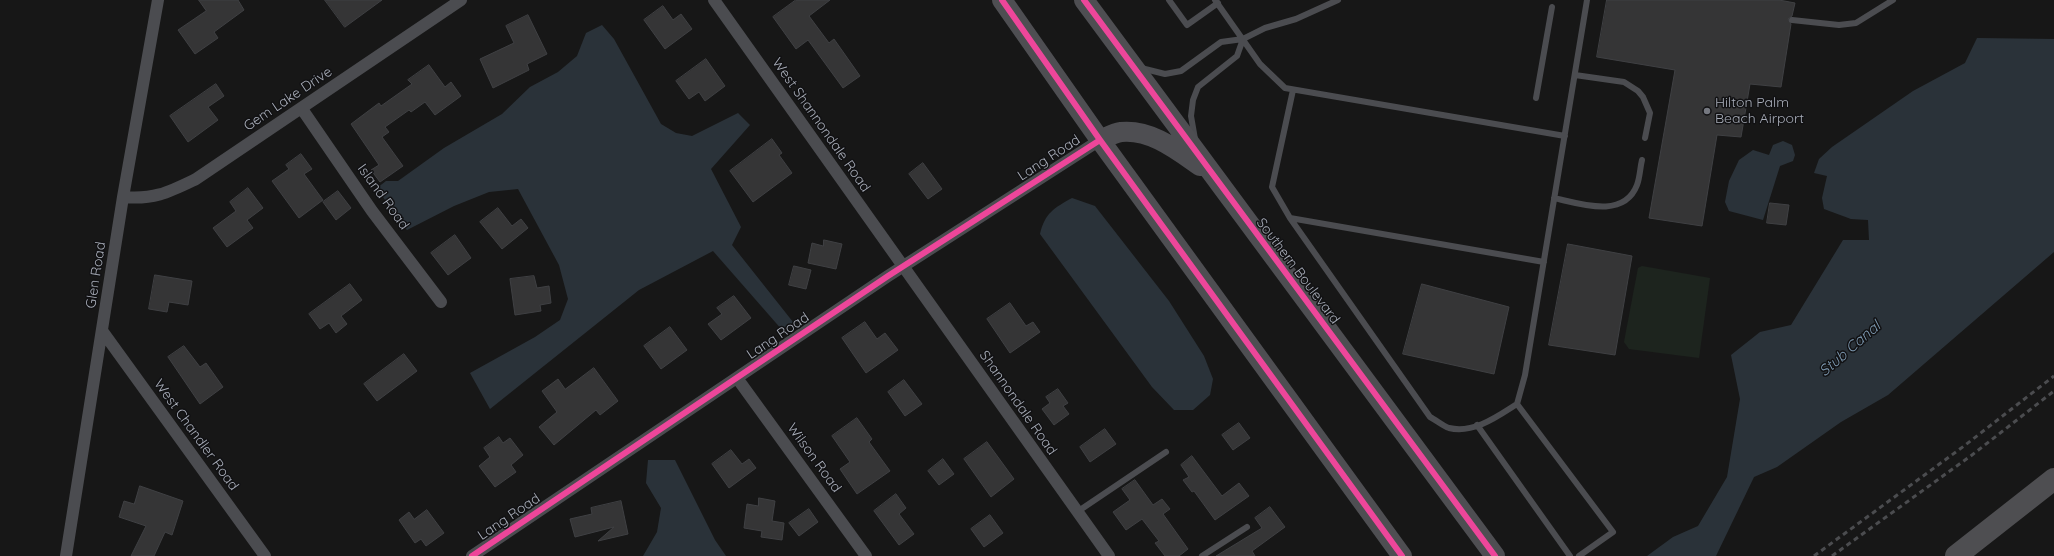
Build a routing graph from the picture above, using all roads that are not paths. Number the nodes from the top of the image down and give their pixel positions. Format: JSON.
{"nodes":[{"id":1,"x":158,"y":0,"type":"edge"},
{"id":2,"x":461,"y":0,"type":"edge"},
{"id":3,"x":714,"y":0,"type":"edge"},
{"id":4,"x":1002,"y":0,"type":"edge"},
{"id":5,"x":1084,"y":0,"type":"edge"},
{"id":6,"x":1169,"y":0,"type":"edge"},
{"id":7,"x":1338,"y":0,"type":"edge"},
{"id":8,"x":1587,"y":0,"type":"edge"},
{"id":9,"x":1893,"y":0,"type":"edge"},
{"id":10,"x":1217,"y":2,"type":"edge"},
{"id":11,"x":1552,"y":7,"type":"dead end"},
{"id":12,"x":1792,"y":20,"type":"dead end"},
{"id":13,"x":1243,"y":39,"type":"junction"},
{"id":14,"x":1132,"y":65,"type":"junction"},
{"id":15,"x":1575,"y":75,"type":"junction"},
{"id":16,"x":1293,"y":90,"type":"junction"},
{"id":17,"x":1536,"y":98,"type":"dead end"},
{"id":18,"x":302,"y":109,"type":"junction"},
{"id":19,"x":1565,"y":136,"type":"junction"},
{"id":20,"x":1645,"y":138,"type":"dead end"},
{"id":21,"x":1100,"y":140,"type":"junction"},
{"id":22,"x":1198,"y":155,"type":"junction"},
{"id":23,"x":1642,"y":160,"type":"dead end"},
{"id":24,"x":1211,"y":174,"type":"junction"},
{"id":25,"x":123,"y":196,"type":"junction"},
{"id":26,"x":1554,"y":198,"type":"junction"},
{"id":27,"x":1290,"y":218,"type":"junction"},
{"id":28,"x":1544,"y":262,"type":"junction"},
{"id":29,"x":903,"y":267,"type":"junction"},
{"id":30,"x":441,"y":302,"type":"dead end"},
{"id":31,"x":103,"y":332,"type":"junction"},
{"id":32,"x":737,"y":378,"type":"junction"},
{"id":33,"x":1517,"y":404,"type":"junction"},
{"id":34,"x":1477,"y":425,"type":"junction"},
{"id":35,"x":1166,"y":452,"type":"dead end"},
{"id":36,"x":2054,"y":479,"type":"edge"},
{"id":37,"x":1078,"y":512,"type":"junction"},
{"id":38,"x":1247,"y":527,"type":"dead end"},
{"id":39,"x":66,"y":556,"type":"edge"},
{"id":40,"x":265,"y":556,"type":"edge"},
{"id":41,"x":472,"y":556,"type":"edge"},
{"id":42,"x":866,"y":556,"type":"edge"},
{"id":43,"x":1109,"y":556,"type":"edge"},
{"id":44,"x":1202,"y":556,"type":"edge"},
{"id":45,"x":1402,"y":556,"type":"edge"},
{"id":46,"x":1495,"y":556,"type":"edge"},
{"id":47,"x":1570,"y":556,"type":"edge"},
{"id":48,"x":1578,"y":556,"type":"edge"},
{"id":49,"x":1956,"y":556,"type":"edge"}],
"edges":[{"from":1,"to":25,"type":"street","name":"Glen Road"},
{"from":2,"to":18,"type":"street","name":"Gem Lake Drive"},
{"from":3,"to":29,"type":"street","name":"West Shannondale Road"},
{"from":4,"to":21,"type":"highway"},
{"from":5,"to":14,"type":"highway","name":"Southern Boulevard"},
{"from":6,"to":10,"type":"lane"},
{"from":7,"to":13,"type":"lane"},
{"from":8,"to":15,"type":"lane"},
{"from":9,"to":12,"type":"lane"},
{"from":10,"to":13,"type":"lane"},
{"from":11,"to":17,"type":"lane"},
{"from":13,"to":14,"type":"lane"},
{"from":13,"to":16,"type":"lane"},
{"from":13,"to":22,"type":"lane"},
{"from":14,"to":22,"type":"highway","name":"Southern Boulevard"},
{"from":15,"to":19,"type":"lane"},
{"from":15,"to":20,"type":"lane"},
{"from":16,"to":19,"type":"lane"},
{"from":16,"to":27,"type":"lane"},
{"from":18,"to":25,"type":"street","name":"Gem Lake Drive"},
{"from":18,"to":30,"type":"street","name":"Island Road"},
{"from":19,"to":26,"type":"lane"},
{"from":21,"to":24,"type":"highway"},
{"from":21,"to":29,"type":"street","name":"Lang Road"},
{"from":21,"to":45,"type":"highway"},
{"from":22,"to":24,"type":"highway","name":"Southern Boulevard"},
{"from":23,"to":26,"type":"lane"},
{"from":24,"to":46,"type":"highway","name":"Southern Boulevard"},
{"from":25,"to":31,"type":"street","name":"Glen Road"},
{"from":26,"to":28,"type":"lane"},
{"from":27,"to":28,"type":"lane"},
{"from":27,"to":34,"type":"lane"},
{"from":28,"to":33,"type":"lane"},
{"from":29,"to":32,"type":"street","name":"Lang Road"},
{"from":29,"to":37,"type":"street","name":"Shannondale Road"},
{"from":31,"to":39,"type":"street","name":"Glen Road"},
{"from":31,"to":40,"type":"street","name":"West Chandler Road"},
{"from":32,"to":41,"type":"street","name":"Lang Road"},
{"from":32,"to":42,"type":"street","name":"Wilson Road"},
{"from":33,"to":34,"type":"lane"},
{"from":33,"to":48,"type":"lane"},
{"from":34,"to":47,"type":"lane"},
{"from":35,"to":37,"type":"lane"},
{"from":36,"to":49,"type":"highway"},
{"from":37,"to":43,"type":"street","name":"Shannondale Road"},
{"from":38,"to":44,"type":"lane"}]}
